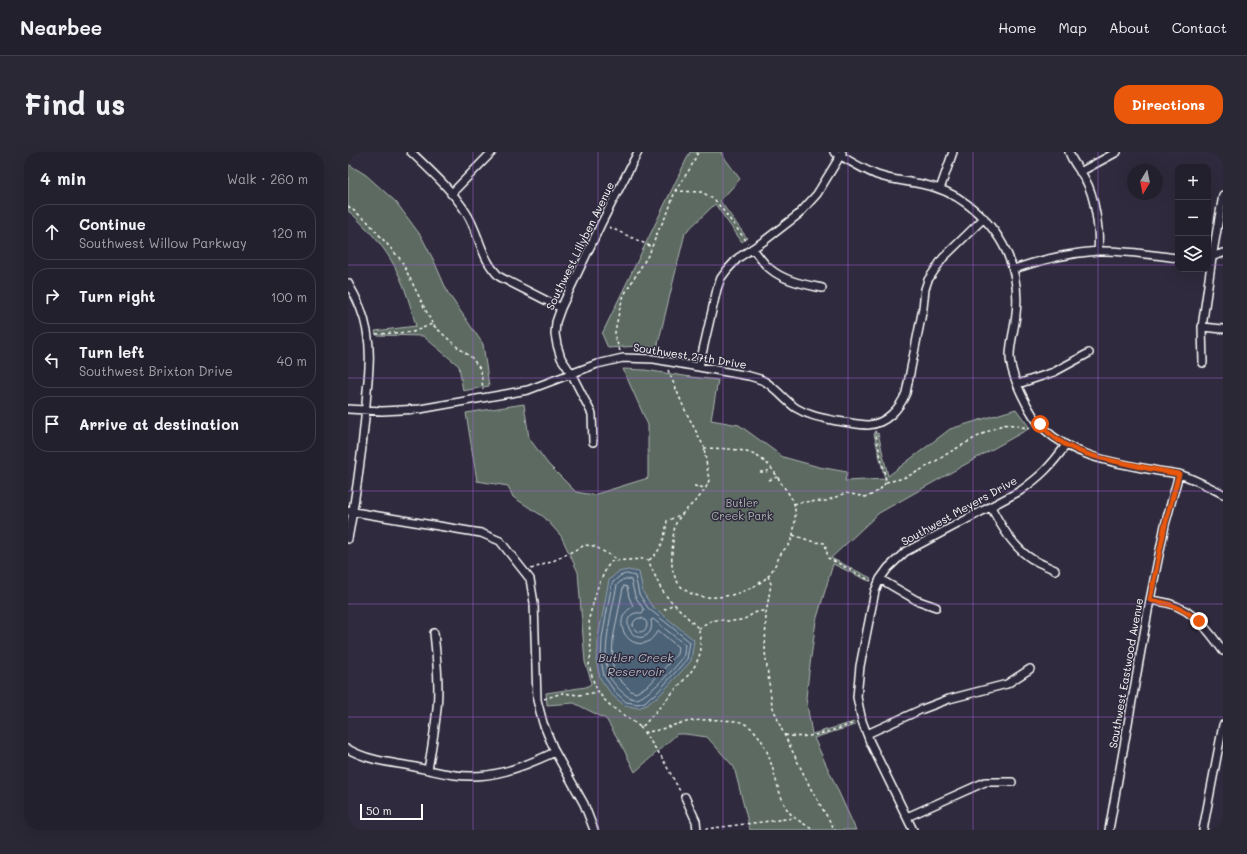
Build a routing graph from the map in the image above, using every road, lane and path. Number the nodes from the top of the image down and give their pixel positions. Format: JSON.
{"nodes":[{"id":1,"x":352,"y":152,"type":"edge"},
{"id":2,"x":411,"y":152,"type":"edge"},
{"id":3,"x":492,"y":152,"type":"edge"},
{"id":4,"x":638,"y":152,"type":"edge"},
{"id":5,"x":698,"y":152,"type":"edge"},
{"id":6,"x":953,"y":152,"type":"edge"},
{"id":7,"x":1069,"y":152,"type":"edge"},
{"id":8,"x":1117,"y":152,"type":"edge"},
{"id":9,"x":839,"y":153,"type":"edge"},
{"id":10,"x":348,"y":157,"type":"edge"},
{"id":11,"x":1080,"y":172,"type":"junction"},
{"id":12,"x":940,"y":189,"type":"junction"},
{"id":13,"x":675,"y":191,"type":"junction"},
{"id":14,"x":451,"y":194,"type":"junction"},
{"id":15,"x":1223,"y":194,"type":"edge"},
{"id":16,"x":348,"y":206,"type":"edge"},
{"id":17,"x":984,"y":218,"type":"junction"},
{"id":18,"x":601,"y":224,"type":"junction"},
{"id":19,"x":652,"y":247,"type":"junction"},
{"id":20,"x":753,"y":249,"type":"junction"},
{"id":21,"x":1098,"y":251,"type":"junction"},
{"id":22,"x":1211,"y":253,"type":"edge"},
{"id":23,"x":1223,"y":254,"type":"edge"},
{"id":24,"x":1175,"y":258,"type":"edge"},
{"id":25,"x":1211,"y":258,"type":"edge"},
{"id":26,"x":1014,"y":269,"type":"junction"},
{"id":27,"x":1208,"y":272,"type":"edge"},
{"id":28,"x":348,"y":283,"type":"edge"},
{"id":29,"x":822,"y":288,"type":"dead end"},
{"id":30,"x":561,"y":308,"type":"junction"},
{"id":31,"x":432,"y":324,"type":"junction"},
{"id":32,"x":1202,"y":327,"type":"junction"},
{"id":33,"x":1223,"y":329,"type":"edge"},
{"id":34,"x":368,"y":334,"type":"junction"},
{"id":35,"x":620,"y":350,"type":"dead end"},
{"id":36,"x":1089,"y":353,"type":"dead end"},
{"id":37,"x":669,"y":362,"type":"junction"},
{"id":38,"x":1203,"y":364,"type":"dead end"},
{"id":39,"x":700,"y":367,"type":"junction"},
{"id":40,"x":571,"y":373,"type":"junction"},
{"id":41,"x":1018,"y":384,"type":"junction"},
{"id":42,"x":484,"y":398,"type":"junction"},
{"id":43,"x":348,"y":409,"type":"edge"},
{"id":44,"x":366,"y":410,"type":"junction"},
{"id":45,"x":873,"y":424,"type":"junction"},
{"id":46,"x":1040,"y":424,"type":"junction"},
{"id":47,"x":593,"y":442,"type":"dead end"},
{"id":48,"x":1066,"y":445,"type":"junction"},
{"id":49,"x":704,"y":448,"type":"junction"},
{"id":50,"x":771,"y":469,"type":"junction"},
{"id":51,"x":760,"y":472,"type":"dead end"},
{"id":52,"x":1179,"y":474,"type":"junction"},
{"id":53,"x":777,"y":477,"type":"junction"},
{"id":54,"x":769,"y":480,"type":"dead end"},
{"id":55,"x":886,"y":482,"type":"junction"},
{"id":56,"x":694,"y":486,"type":"dead end"},
{"id":57,"x":706,"y":488,"type":"junction"},
{"id":58,"x":1223,"y":494,"type":"edge"},
{"id":59,"x":794,"y":504,"type":"junction"},
{"id":60,"x":991,"y":507,"type":"junction"},
{"id":61,"x":350,"y":511,"type":"edge"},
{"id":62,"x":684,"y":513,"type":"junction"},
{"id":63,"x":792,"y":535,"type":"junction"},
{"id":64,"x":348,"y":539,"type":"edge"},
{"id":65,"x":620,"y":560,"type":"junction"},
{"id":66,"x":648,"y":560,"type":"junction"},
{"id":67,"x":523,"y":569,"type":"junction"},
{"id":68,"x":1055,"y":570,"type":"dead end"},
{"id":69,"x":768,"y":576,"type":"junction"},
{"id":70,"x":879,"y":582,"type":"junction"},
{"id":71,"x":1150,"y":600,"type":"junction"},
{"id":72,"x":673,"y":604,"type":"junction"},
{"id":73,"x":936,"y":607,"type":"dead end"},
{"id":74,"x":664,"y":610,"type":"dead end"},
{"id":75,"x":767,"y":611,"type":"junction"},
{"id":76,"x":699,"y":629,"type":"junction"},
{"id":77,"x":434,"y":633,"type":"dead end"},
{"id":78,"x":1223,"y":651,"type":"edge"},
{"id":79,"x":1030,"y":669,"type":"dead end"},
{"id":80,"x":598,"y":691,"type":"junction"},
{"id":81,"x":538,"y":700,"type":"junction"},
{"id":82,"x":862,"y":721,"type":"junction"},
{"id":83,"x":1223,"y":725,"type":"edge"},
{"id":84,"x":640,"y":727,"type":"junction"},
{"id":85,"x":644,"y":732,"type":"junction"},
{"id":86,"x":867,"y":734,"type":"junction"},
{"id":87,"x":785,"y":735,"type":"junction"},
{"id":88,"x":348,"y":749,"type":"edge"},
{"id":89,"x":555,"y":752,"type":"junction"},
{"id":90,"x":428,"y":770,"type":"junction"},
{"id":91,"x":1012,"y":782,"type":"dead end"},
{"id":92,"x":685,"y":797,"type":"joint"},
{"id":93,"x":907,"y":817,"type":"junction"},
{"id":94,"x":794,"y":818,"type":"junction"},
{"id":95,"x":594,"y":830,"type":"edge"},
{"id":96,"x":697,"y":830,"type":"edge"},
{"id":97,"x":813,"y":830,"type":"edge"},
{"id":98,"x":835,"y":830,"type":"edge"},
{"id":99,"x":913,"y":830,"type":"edge"},
{"id":100,"x":1109,"y":830,"type":"edge"},
{"id":101,"x":1203,"y":830,"type":"edge"}],
"edges":[{"from":1,"to":10,"type":"path"},
{"from":2,"to":14,"type":"street"},
{"from":3,"to":14,"type":"street"},
{"from":4,"to":18,"type":"street","name":"Southwest Lillyben Avenue"},
{"from":5,"to":13,"type":"path"},
{"from":6,"to":12,"type":"street"},
{"from":7,"to":11,"type":"street"},
{"from":8,"to":11,"type":"street"},
{"from":9,"to":12,"type":"street"},
{"from":9,"to":20,"type":"street"},
{"from":11,"to":21,"type":"street"},
{"from":12,"to":17,"type":"street"},
{"from":13,"to":19,"type":"path"},
{"from":13,"to":20,"type":"path"},
{"from":14,"to":30,"type":"street"},
{"from":15,"to":22,"type":"street"},
{"from":16,"to":31,"type":"path"},
{"from":17,"to":26,"type":"street"},
{"from":17,"to":45,"type":"street"},
{"from":18,"to":19,"type":"path"},
{"from":18,"to":30,"type":"street","name":"Southwest Lillyben Avenue"},
{"from":19,"to":35,"type":"path"},
{"from":20,"to":29,"type":"street"},
{"from":20,"to":39,"type":"street"},
{"from":21,"to":24,"type":"street"},
{"from":21,"to":26,"type":"street"},
{"from":23,"to":25,"type":"street"},
{"from":26,"to":41,"type":"street"},
{"from":27,"to":32,"type":"street"},
{"from":28,"to":34,"type":"street"},
{"from":30,"to":40,"type":"street","name":"Southwest Lillyben Avenue"},
{"from":31,"to":34,"type":"path"},
{"from":31,"to":42,"type":"path"},
{"from":32,"to":33,"type":"street"},
{"from":32,"to":38,"type":"street"},
{"from":34,"to":44,"type":"street"},
{"from":36,"to":41,"type":"street"},
{"from":37,"to":39,"type":"street","name":"Southwest 27th Drive"},
{"from":37,"to":40,"type":"street","name":"Southwest 27th Drive"},
{"from":37,"to":49,"type":"path"},
{"from":39,"to":45,"type":"street","name":"Southwest 27th Drive"},
{"from":40,"to":42,"type":"street","name":"Southwest 27th Drive"},
{"from":40,"to":47,"type":"street","name":"Southwest Lillyben Avenue"},
{"from":41,"to":46,"type":"street"},
{"from":42,"to":44,"type":"street","name":"Southwest 27th Drive"},
{"from":43,"to":44,"type":"street","name":"Southwest 27th Drive"},
{"from":44,"to":61,"type":"street"},
{"from":45,"to":55,"type":"path"},
{"from":46,"to":48,"type":"street"},
{"from":46,"to":55,"type":"path"},
{"from":48,"to":52,"type":"street"},
{"from":48,"to":60,"type":"street","name":"Southwest Meyers Drive"},
{"from":49,"to":50,"type":"path"},
{"from":49,"to":57,"type":"path"},
{"from":50,"to":51,"type":"path"},
{"from":50,"to":53,"type":"path"},
{"from":52,"to":58,"type":"street"},
{"from":52,"to":71,"type":"street","name":"Southwest Eastwood Avenue"},
{"from":53,"to":54,"type":"path"},
{"from":53,"to":59,"type":"path"},
{"from":55,"to":59,"type":"path"},
{"from":56,"to":57,"type":"path"},
{"from":57,"to":62,"type":"path"},
{"from":59,"to":63,"type":"path"},
{"from":60,"to":68,"type":"street"},
{"from":60,"to":70,"type":"street","name":"Southwest Meyers Drive"},
{"from":61,"to":64,"type":"street"},
{"from":61,"to":67,"type":"street"},
{"from":62,"to":66,"type":"path"},
{"from":62,"to":69,"type":"path"},
{"from":63,"to":69,"type":"path"},
{"from":63,"to":70,"type":"path"},
{"from":65,"to":66,"type":"path"},
{"from":65,"to":67,"type":"path"},
{"from":65,"to":80,"type":"path"},
{"from":66,"to":72,"type":"path"},
{"from":67,"to":81,"type":"street"},
{"from":69,"to":75,"type":"path"},
{"from":70,"to":73,"type":"street"},
{"from":70,"to":82,"type":"street","name":"Southwest Meyers Drive"},
{"from":71,"to":78,"type":"street"},
{"from":71,"to":100,"type":"street","name":"Southwest Eastwood Avenue"},
{"from":72,"to":74,"type":"path"},
{"from":72,"to":76,"type":"path"},
{"from":75,"to":76,"type":"path"},
{"from":75,"to":87,"type":"path"},
{"from":76,"to":84,"type":"path"},
{"from":77,"to":90,"type":"street"},
{"from":79,"to":86,"type":"street"},
{"from":80,"to":81,"type":"path"},
{"from":80,"to":84,"type":"path"},
{"from":81,"to":89,"type":"street"},
{"from":82,"to":86,"type":"street","name":"Southwest Meyers Drive"},
{"from":82,"to":87,"type":"path"},
{"from":83,"to":101,"type":"street"},
{"from":84,"to":85,"type":"path"},
{"from":85,"to":92,"type":"path"},
{"from":85,"to":94,"type":"path"},
{"from":86,"to":93,"type":"street","name":"Southwest Meyers Drive"},
{"from":87,"to":98,"type":"path"},
{"from":88,"to":90,"type":"street"},
{"from":89,"to":90,"type":"street"},
{"from":89,"to":95,"type":"street"},
{"from":91,"to":93,"type":"street"},
{"from":92,"to":96,"type":"street"},
{"from":93,"to":99,"type":"street","name":"Southwest Meyers Drive"},
{"from":94,"to":96,"type":"path"},
{"from":94,"to":97,"type":"path"}]}
